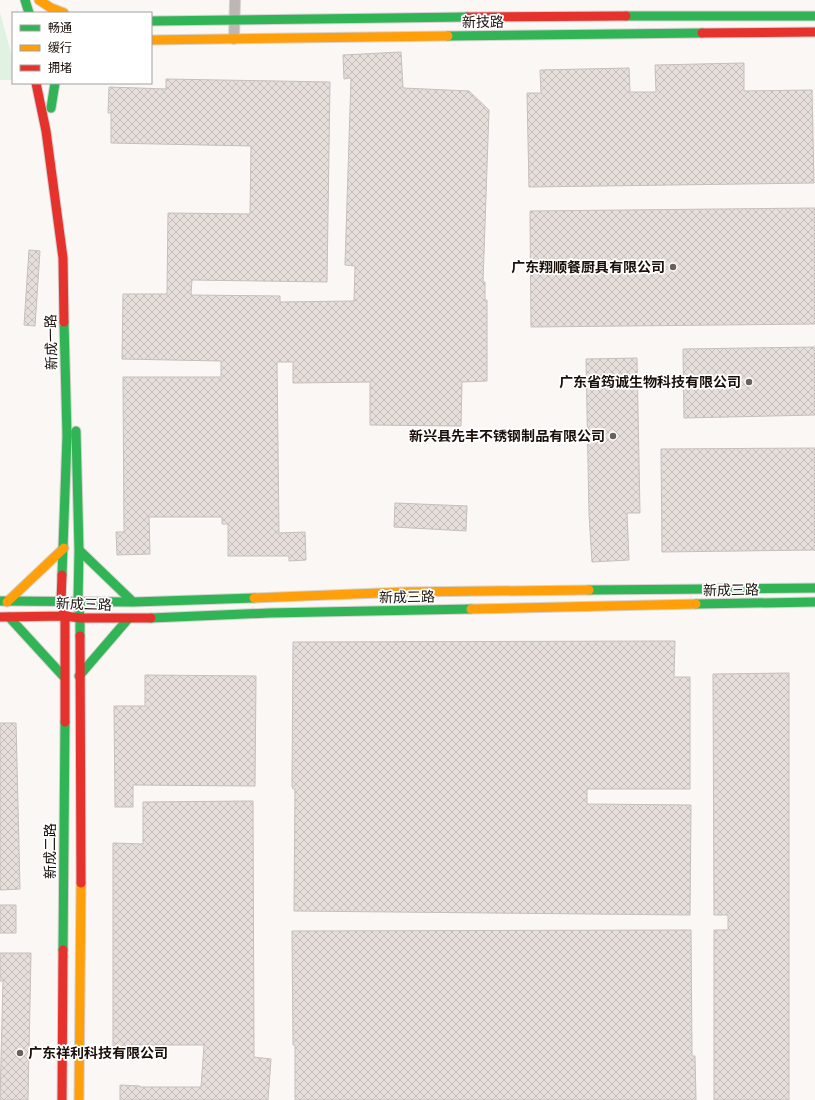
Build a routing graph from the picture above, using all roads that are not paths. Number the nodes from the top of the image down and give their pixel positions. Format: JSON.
{"nodes":[{"id":1,"x":25,"y":0,"type":"edge"},
{"id":2,"x":39,"y":0,"type":"edge"},
{"id":3,"x":235,"y":0,"type":"edge"},
{"id":4,"x":29,"y":12,"type":"edge"},
{"id":5,"x":61,"y":12,"type":"edge"},
{"id":6,"x":815,"y":16,"type":"edge"},
{"id":7,"x":234,"y":20,"type":"junction"},
{"id":8,"x":152,"y":21,"type":"edge"},
{"id":9,"x":815,"y":32,"type":"edge"},
{"id":10,"x":234,"y":39,"type":"junction"},
{"id":11,"x":152,"y":40,"type":"edge"},
{"id":12,"x":36,"y":84,"type":"edge"},
{"id":13,"x":46,"y":84,"type":"edge"},
{"id":14,"x":55,"y":84,"type":"edge"},
{"id":15,"x":75,"y":405,"type":"dead end"},
{"id":16,"x":64,"y":548,"type":"junction"},
{"id":17,"x":79,"y":550,"type":"junction"},
{"id":18,"x":815,"y":588,"type":"edge"},
{"id":19,"x":4,"y":601,"type":"edge"},
{"id":20,"x":61,"y":602,"type":"junction"},
{"id":21,"x":78,"y":602,"type":"junction"},
{"id":22,"x":133,"y":602,"type":"junction"},
{"id":23,"x":815,"y":602,"type":"edge"},
{"id":24,"x":64,"y":616,"type":"junction"},
{"id":25,"x":5,"y":617,"type":"edge"},
{"id":26,"x":80,"y":618,"type":"junction"},
{"id":27,"x":128,"y":619,"type":"junction"},
{"id":28,"x":79,"y":676,"type":"junction"},
{"id":29,"x":64,"y":678,"type":"junction"},
{"id":30,"x":62,"y":1100,"type":"edge"},
{"id":31,"x":79,"y":1100,"type":"edge"}],
"edges":[{"from":1,"to":4,"type":"street"},
{"from":2,"to":5,"type":"street"},
{"from":3,"to":7,"type":"street"},
{"from":6,"to":7,"type":"street","name":"新技路"},
{"from":7,"to":8,"type":"street","name":"新技路"},
{"from":7,"to":10,"type":"street"},
{"from":9,"to":10,"type":"street","name":"新技路"},
{"from":10,"to":11,"type":"street","name":"新技路"},
{"from":12,"to":16,"type":"street","name":"新成一路"},
{"from":13,"to":14,"type":"street"},
{"from":15,"to":17,"type":"street"},
{"from":16,"to":19,"type":"street"},
{"from":16,"to":20,"type":"street","name":"新成一路"},
{"from":17,"to":21,"type":"street"},
{"from":17,"to":22,"type":"street"},
{"from":18,"to":22,"type":"street","name":"新成三路"},
{"from":19,"to":20,"type":"street","name":"新成三路"},
{"from":20,"to":21,"type":"street","name":"新成三路"},
{"from":20,"to":24,"type":"street","name":"新成二路"},
{"from":21,"to":22,"type":"street","name":"新成三路"},
{"from":21,"to":26,"type":"street"},
{"from":23,"to":27,"type":"street","name":"新成三路"},
{"from":24,"to":25,"type":"street","name":"新成三路"},
{"from":24,"to":26,"type":"street","name":"新成三路"},
{"from":24,"to":29,"type":"street","name":"新成二路"},
{"from":25,"to":29,"type":"street"},
{"from":26,"to":27,"type":"street","name":"新成三路"},
{"from":26,"to":28,"type":"street"},
{"from":27,"to":28,"type":"street"},
{"from":28,"to":31,"type":"street"},
{"from":29,"to":30,"type":"street","name":"新成二路"}]}
